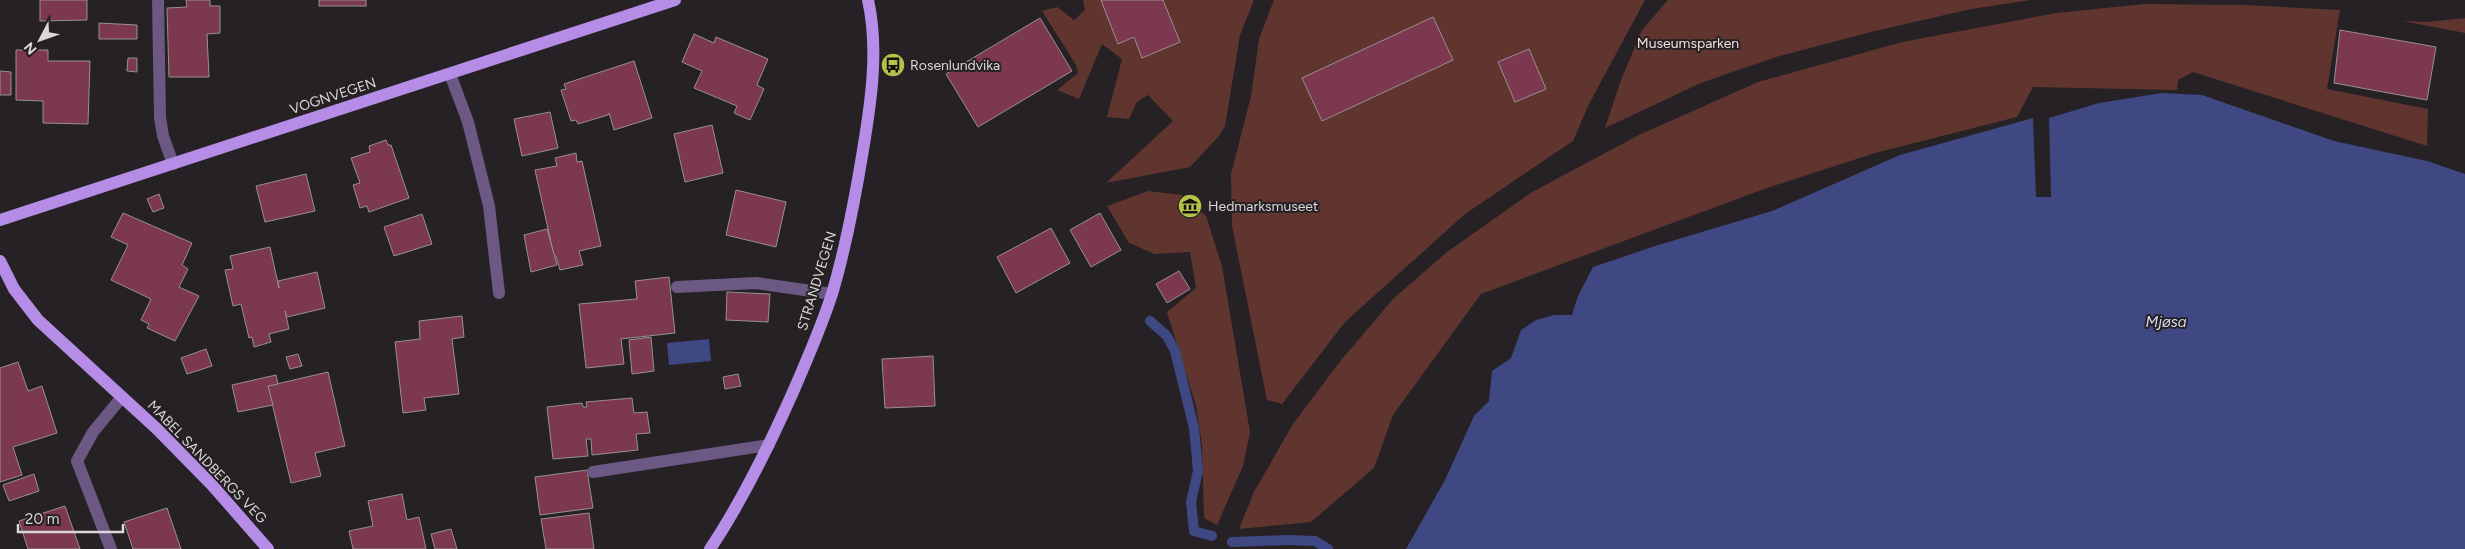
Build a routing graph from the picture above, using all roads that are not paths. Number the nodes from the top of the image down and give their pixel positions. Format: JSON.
{"nodes":[{"id":1,"x":158,"y":0,"type":"edge"},
{"id":2,"x":675,"y":0,"type":"edge"},
{"id":3,"x":868,"y":0,"type":"edge"},
{"id":4,"x":450,"y":74,"type":"junction"},
{"id":5,"x":173,"y":164,"type":"junction"},
{"id":6,"x":0,"y":220,"type":"edge"},
{"id":7,"x":0,"y":261,"type":"edge"},
{"id":8,"x":677,"y":287,"type":"dead end"},
{"id":9,"x":499,"y":293,"type":"dead end"},
{"id":10,"x":832,"y":294,"type":"junction"},
{"id":11,"x":122,"y":397,"type":"junction"},
{"id":12,"x":769,"y":445,"type":"junction"},
{"id":13,"x":593,"y":472,"type":"dead end"},
{"id":14,"x":111,"y":549,"type":"edge"},
{"id":15,"x":268,"y":549,"type":"edge"},
{"id":16,"x":710,"y":549,"type":"edge"}],
"edges":[{"from":1,"to":5,"type":"lane"},
{"from":2,"to":4,"type":"main road","name":"VOGNVEGEN"},
{"from":3,"to":10,"type":"main road","name":"STRANDVEGEN"},
{"from":4,"to":5,"type":"main road","name":"VOGNVEGEN"},
{"from":4,"to":9,"type":"lane"},
{"from":5,"to":6,"type":"main road","name":"VOGNVEGEN"},
{"from":7,"to":11,"type":"main road","name":"MABEL SANDBERGS VEG"},
{"from":8,"to":10,"type":"lane"},
{"from":10,"to":12,"type":"main road","name":"STRANDVEGEN"},
{"from":11,"to":14,"type":"lane"},
{"from":11,"to":15,"type":"main road","name":"MABEL SANDBERGS VEG"},
{"from":12,"to":13,"type":"lane"},
{"from":12,"to":16,"type":"main road","name":"STRANDVEGEN"}]}
